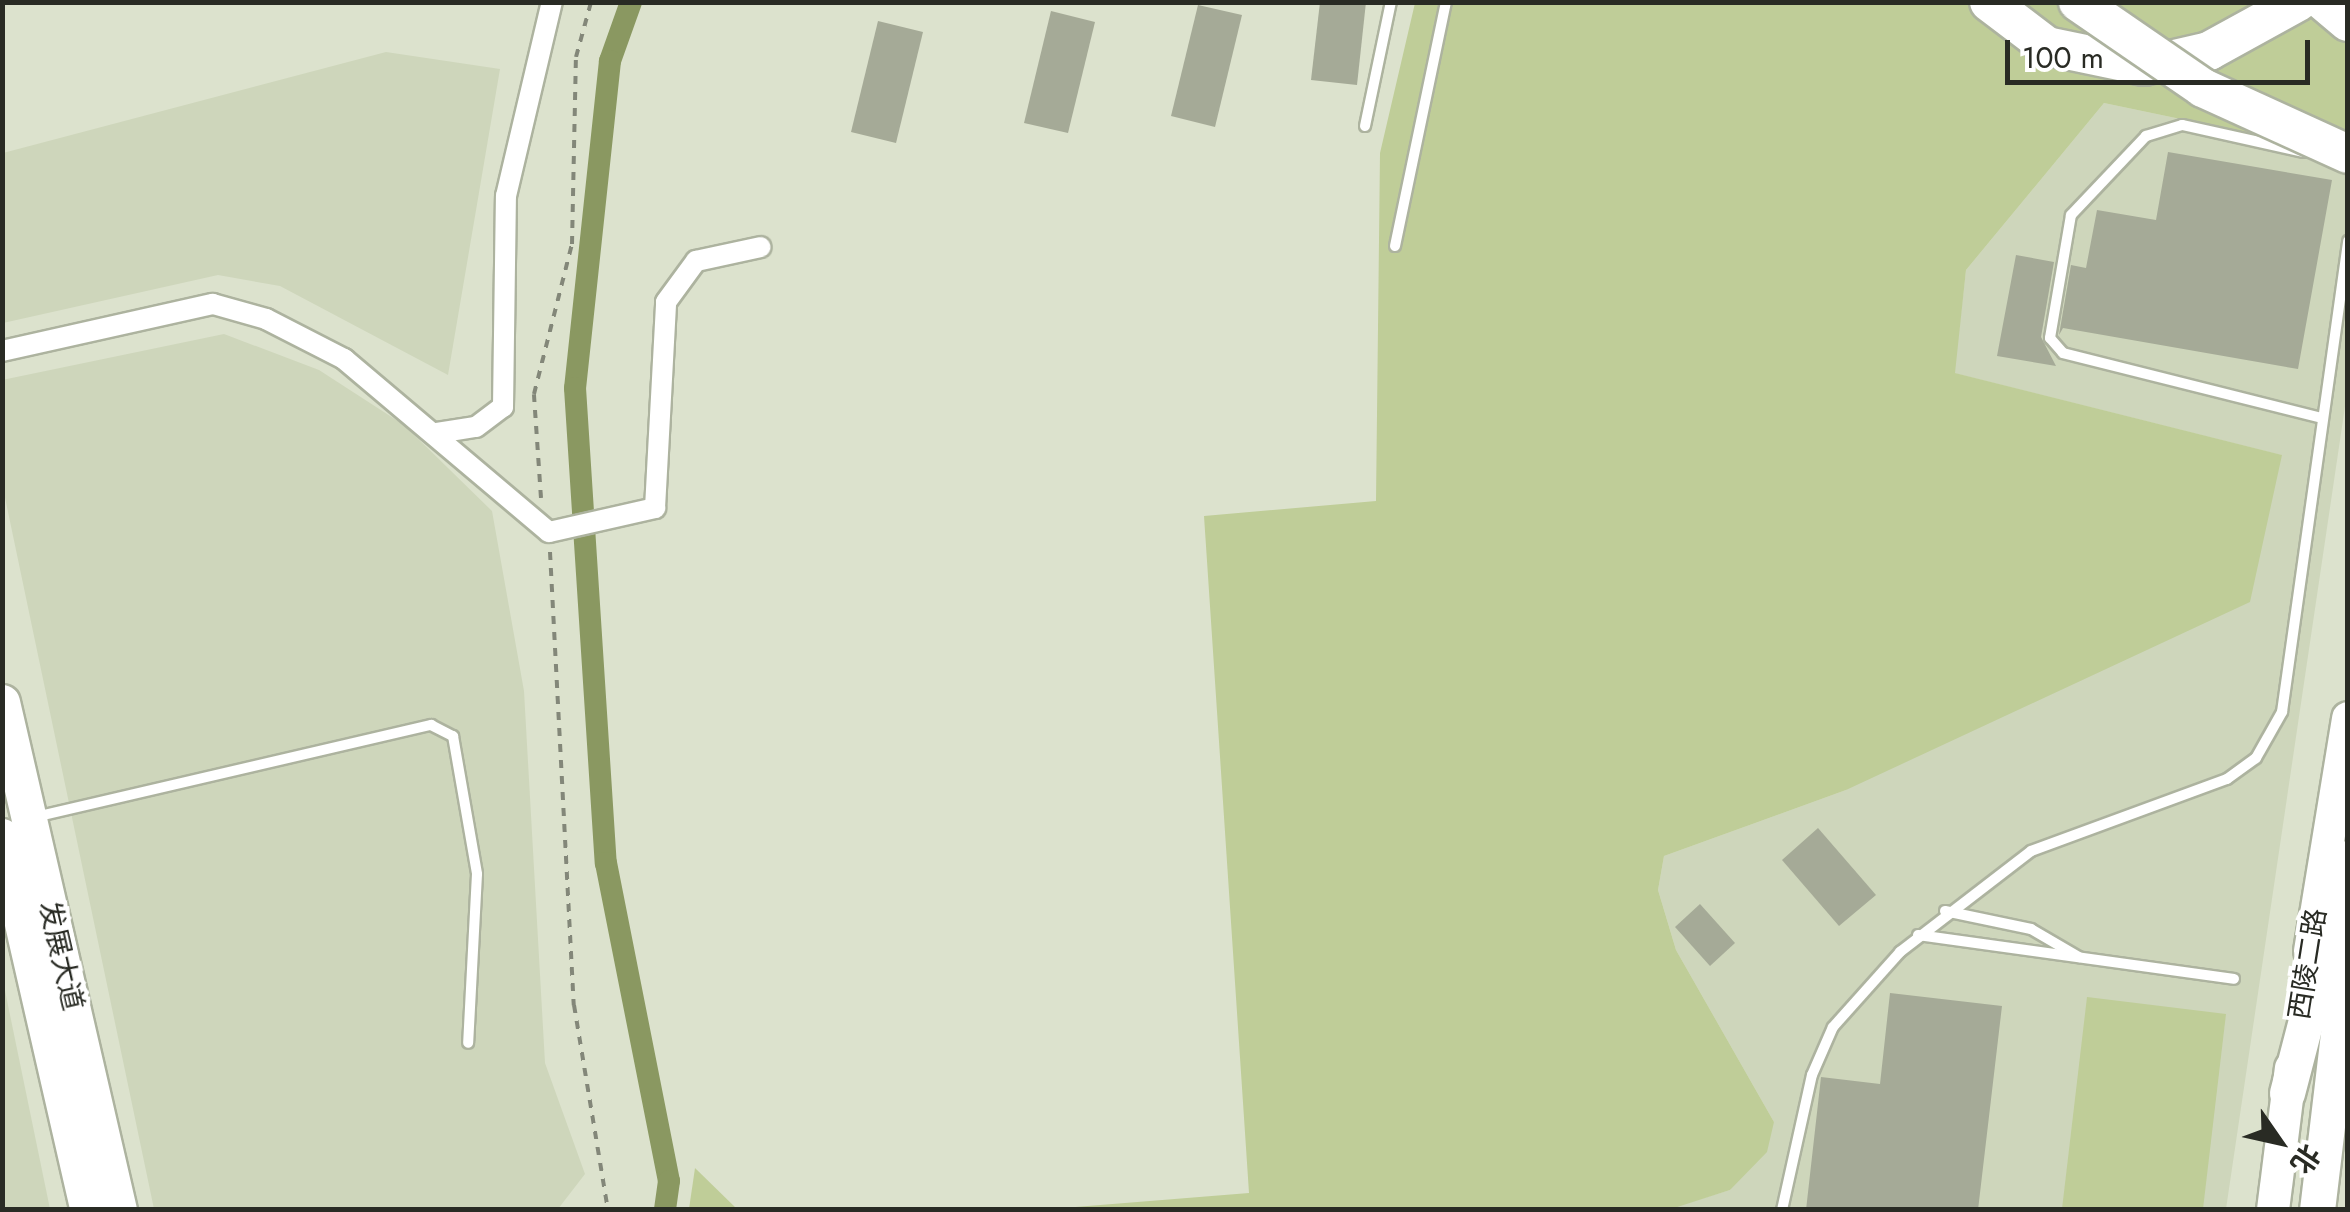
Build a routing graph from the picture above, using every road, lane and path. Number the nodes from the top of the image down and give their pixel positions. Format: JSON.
{"nodes":[{"id":1,"x":552,"y":2,"type":"edge"},
{"id":2,"x":592,"y":2,"type":"edge"},
{"id":3,"x":1391,"y":2,"type":"edge"},
{"id":4,"x":1446,"y":2,"type":"edge"},
{"id":5,"x":1989,"y":2,"type":"edge"},
{"id":6,"x":2078,"y":2,"type":"edge"},
{"id":7,"x":2298,"y":2,"type":"edge"},
{"id":8,"x":2324,"y":2,"type":"edge"},
{"id":9,"x":2348,"y":22,"type":"edge"},
{"id":10,"x":1365,"y":126,"type":"dead end"},
{"id":11,"x":2348,"y":154,"type":"edge"},
{"id":12,"x":2348,"y":166,"type":"edge"},
{"id":13,"x":2348,"y":241,"type":"edge"},
{"id":14,"x":1395,"y":246,"type":"dead end"},
{"id":15,"x":761,"y":247,"type":"dead end"},
{"id":16,"x":2,"y":351,"type":"edge"},
{"id":17,"x":2325,"y":390,"type":"junction"},
{"id":18,"x":2299,"y":412,"type":"junction"},
{"id":19,"x":2321,"y":418,"type":"junction"},
{"id":20,"x":437,"y":433,"type":"junction"},
{"id":21,"x":2317,"y":445,"type":"junction"},
{"id":22,"x":549,"y":532,"type":"junction"},
{"id":23,"x":2,"y":702,"type":"edge"},
{"id":24,"x":2348,"y":718,"type":"edge"},
{"id":25,"x":16,"y":827,"type":"edge"},
{"id":26,"x":2348,"y":858,"type":"edge"},
{"id":27,"x":1945,"y":910,"type":"junction"},
{"id":28,"x":1918,"y":935,"type":"junction"},
{"id":29,"x":2348,"y":949,"type":"edge"},
{"id":30,"x":2080,"y":957,"type":"junction"},
{"id":31,"x":2234,"y":979,"type":"dead end"},
{"id":32,"x":468,"y":1043,"type":"dead end"},
{"id":33,"x":2286,"y":1094,"type":"junction"},
{"id":34,"x":88,"y":1210,"type":"edge"},
{"id":35,"x":119,"y":1210,"type":"edge"},
{"id":36,"x":608,"y":1210,"type":"edge"},
{"id":37,"x":1782,"y":1210,"type":"edge"},
{"id":38,"x":2274,"y":1210,"type":"edge"},
{"id":39,"x":2317,"y":1210,"type":"edge"}],
"edges":[{"from":1,"to":20,"type":"street"},
{"from":2,"to":22,"type":"path"},
{"from":3,"to":10,"type":"lane"},
{"from":4,"to":14,"type":"lane"},
{"from":5,"to":7,"type":"highway"},
{"from":6,"to":11,"type":"highway","bridge":true},
{"from":8,"to":9,"type":"highway"},
{"from":12,"to":18,"type":"lane"},
{"from":13,"to":17,"type":"lane"},
{"from":15,"to":22,"type":"street"},
{"from":16,"to":20,"type":"street"},
{"from":17,"to":18,"type":"lane"},
{"from":17,"to":19,"type":"lane"},
{"from":18,"to":19,"type":"lane"},
{"from":18,"to":21,"type":"lane"},
{"from":19,"to":21,"type":"lane"},
{"from":20,"to":22,"type":"street"},
{"from":21,"to":27,"type":"lane"},
{"from":22,"to":36,"type":"path"},
{"from":23,"to":25,"type":"highway","name":"发展大道"},
{"from":24,"to":33,"type":"main road","name":"西陵二路"},
{"from":25,"to":32,"type":"lane"},
{"from":25,"to":34,"type":"highway","name":"发展大道"},
{"from":25,"to":35,"type":"highway","name":"发展大道"},
{"from":26,"to":33,"type":"highway"},
{"from":27,"to":28,"type":"lane"},
{"from":27,"to":30,"type":"lane"},
{"from":28,"to":30,"type":"lane"},
{"from":28,"to":37,"type":"lane"},
{"from":29,"to":39,"type":"highway"},
{"from":30,"to":31,"type":"lane"},
{"from":33,"to":38,"type":"main road","name":"西陵二路"}]}
